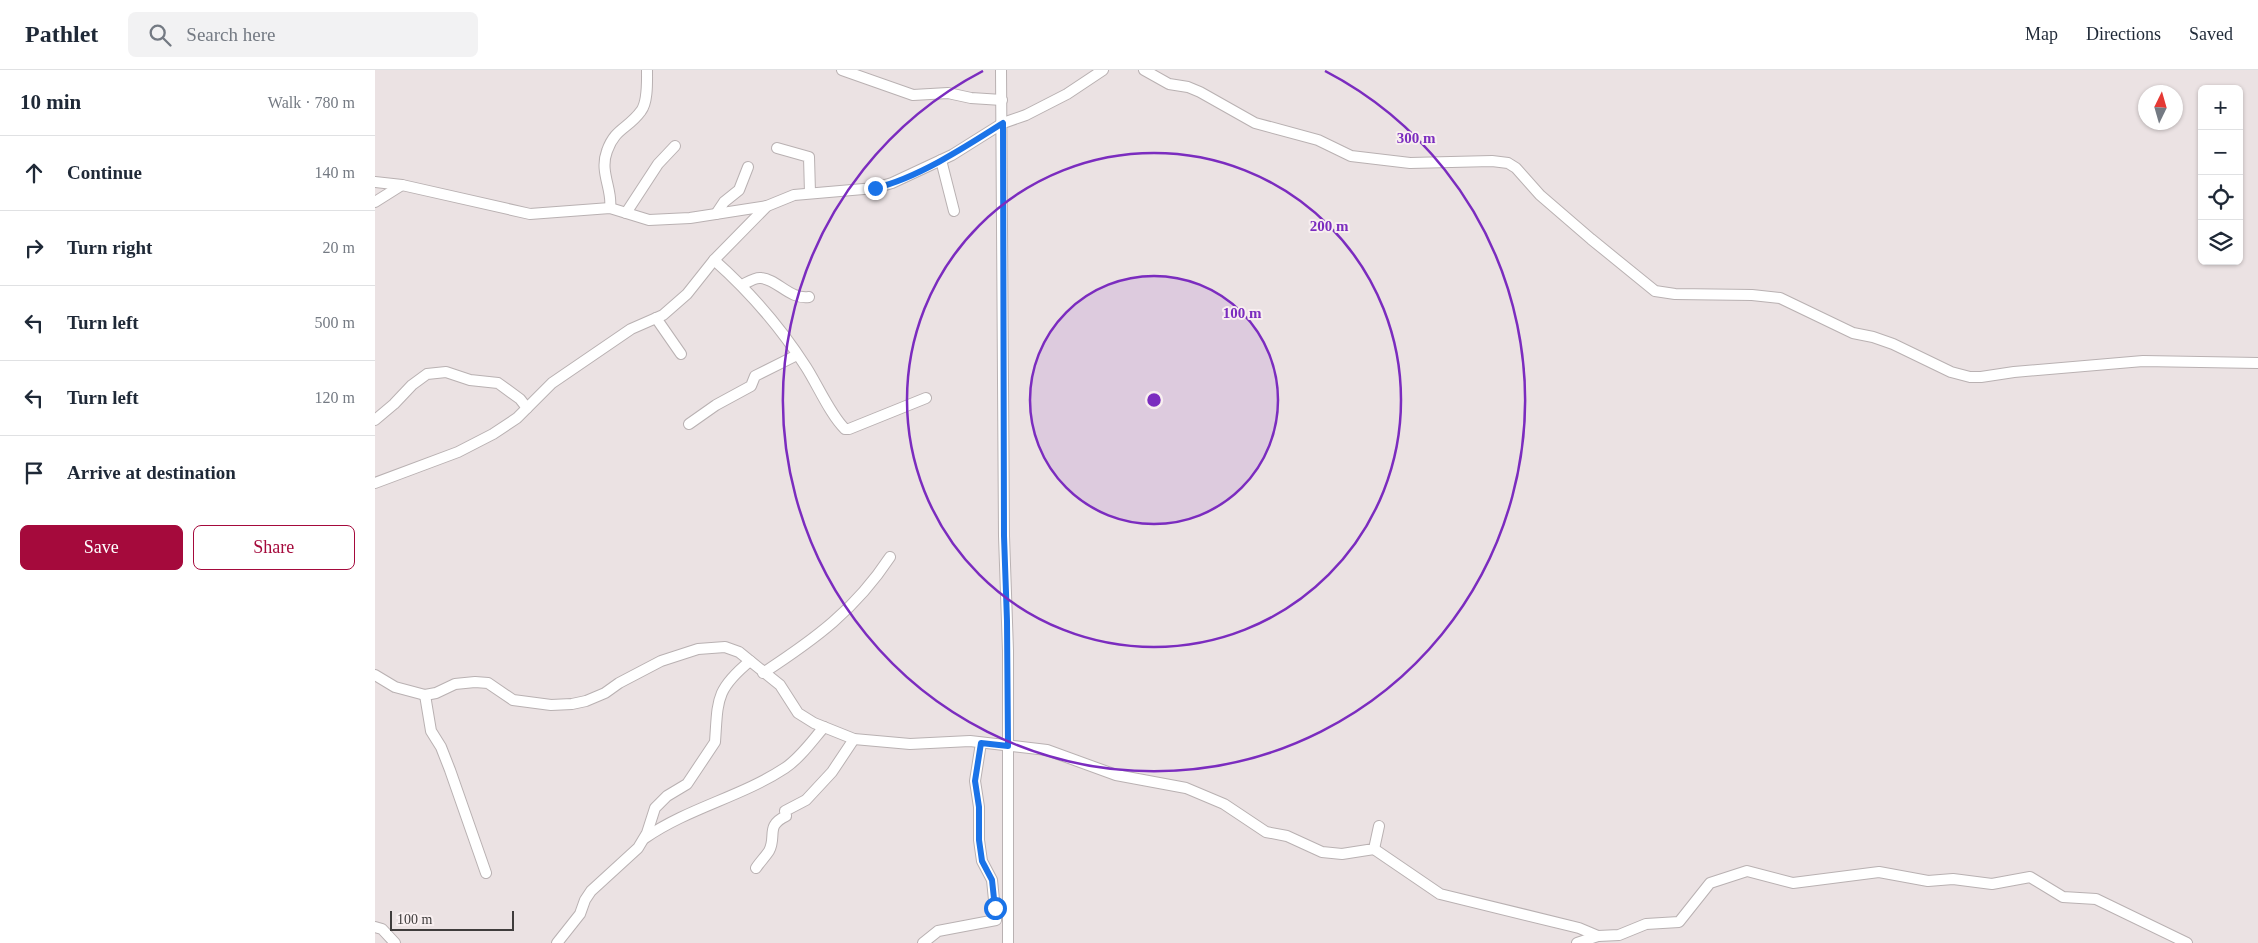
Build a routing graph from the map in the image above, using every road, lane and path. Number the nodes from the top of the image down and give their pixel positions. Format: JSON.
{"nodes":[{"id":1,"x":647,"y":70,"type":"edge"},
{"id":2,"x":842,"y":70,"type":"edge"},
{"id":3,"x":1001,"y":70,"type":"edge"},
{"id":4,"x":1103,"y":70,"type":"edge"},
{"id":5,"x":1144,"y":70,"type":"edge"},
{"id":6,"x":1002,"y":100,"type":"junction"},
{"id":7,"x":1003,"y":123,"type":"junction"},
{"id":8,"x":675,"y":146,"type":"dead end"},
{"id":9,"x":777,"y":148,"type":"dead end"},
{"id":10,"x":941,"y":160,"type":"junction"},
{"id":11,"x":748,"y":167,"type":"dead end"},
{"id":12,"x":375,"y":182,"type":"edge"},
{"id":13,"x":403,"y":185,"type":"junction"},
{"id":14,"x":810,"y":193,"type":"junction"},
{"id":15,"x":375,"y":202,"type":"edge"},
{"id":16,"x":767,"y":206,"type":"junction"},
{"id":17,"x":610,"y":208,"type":"junction"},
{"id":18,"x":954,"y":211,"type":"dead end"},
{"id":19,"x":625,"y":213,"type":"junction"},
{"id":20,"x":716,"y":214,"type":"junction"},
{"id":21,"x":714,"y":260,"type":"junction"},
{"id":22,"x":742,"y":285,"type":"junction"},
{"id":23,"x":809,"y":297,"type":"dead end"},
{"id":24,"x":656,"y":318,"type":"junction"},
{"id":25,"x":681,"y":354,"type":"dead end"},
{"id":26,"x":797,"y":355,"type":"junction"},
{"id":27,"x":2258,"y":363,"type":"edge"},
{"id":28,"x":926,"y":398,"type":"dead end"},
{"id":29,"x":527,"y":408,"type":"junction"},
{"id":30,"x":375,"y":420,"type":"edge"},
{"id":31,"x":689,"y":424,"type":"dead end"},
{"id":32,"x":375,"y":483,"type":"edge"},
{"id":33,"x":890,"y":557,"type":"dead end"},
{"id":34,"x":750,"y":661,"type":"junction"},
{"id":35,"x":763,"y":673,"type":"junction"},
{"id":36,"x":375,"y":675,"type":"edge"},
{"id":37,"x":425,"y":695,"type":"junction"},
{"id":38,"x":824,"y":727,"type":"junction"},
{"id":39,"x":854,"y":739,"type":"junction"},
{"id":40,"x":981,"y":743,"type":"junction"},
{"id":41,"x":1008,"y":746,"type":"junction"},
{"id":42,"x":1379,"y":826,"type":"dead end"},
{"id":43,"x":644,"y":839,"type":"junction"},
{"id":44,"x":1375,"y":849,"type":"junction"},
{"id":45,"x":756,"y":868,"type":"dead end"},
{"id":46,"x":486,"y":873,"type":"dead end"},
{"id":47,"x":375,"y":927,"type":"edge"},
{"id":48,"x":1597,"y":936,"type":"junction"},
{"id":49,"x":395,"y":943,"type":"edge"},
{"id":50,"x":557,"y":943,"type":"edge"},
{"id":51,"x":923,"y":943,"type":"edge"},
{"id":52,"x":1008,"y":943,"type":"edge"},
{"id":53,"x":1577,"y":943,"type":"edge"},
{"id":54,"x":2187,"y":943,"type":"edge"}],
"edges":[{"from":1,"to":17,"type":"street"},
{"from":2,"to":6,"type":"street"},
{"from":3,"to":6,"type":"street"},
{"from":4,"to":7,"type":"street"},
{"from":5,"to":27,"type":"street"},
{"from":6,"to":7,"type":"street"},
{"from":7,"to":10,"type":"street"},
{"from":7,"to":41,"type":"street"},
{"from":8,"to":19,"type":"street"},
{"from":9,"to":14,"type":"street"},
{"from":10,"to":14,"type":"street"},
{"from":10,"to":18,"type":"street"},
{"from":11,"to":20,"type":"street"},
{"from":12,"to":13,"type":"street"},
{"from":13,"to":15,"type":"street"},
{"from":13,"to":17,"type":"street"},
{"from":14,"to":16,"type":"street"},
{"from":16,"to":20,"type":"street"},
{"from":16,"to":21,"type":"street"},
{"from":17,"to":19,"type":"street"},
{"from":19,"to":20,"type":"street"},
{"from":21,"to":22,"type":"street"},
{"from":21,"to":24,"type":"street"},
{"from":22,"to":23,"type":"street"},
{"from":22,"to":26,"type":"street"},
{"from":24,"to":25,"type":"street"},
{"from":24,"to":29,"type":"street"},
{"from":26,"to":28,"type":"street"},
{"from":26,"to":31,"type":"street"},
{"from":29,"to":30,"type":"street"},
{"from":29,"to":32,"type":"street"},
{"from":33,"to":35,"type":"street"},
{"from":34,"to":35,"type":"street"},
{"from":34,"to":37,"type":"street"},
{"from":34,"to":43,"type":"street"},
{"from":35,"to":38,"type":"street"},
{"from":36,"to":37,"type":"street"},
{"from":37,"to":46,"type":"street"},
{"from":38,"to":39,"type":"street"},
{"from":38,"to":43,"type":"street"},
{"from":39,"to":40,"type":"street"},
{"from":39,"to":45,"type":"street"},
{"from":40,"to":41,"type":"street"},
{"from":40,"to":51,"type":"street"},
{"from":41,"to":44,"type":"street"},
{"from":41,"to":52,"type":"street"},
{"from":42,"to":44,"type":"street"},
{"from":43,"to":50,"type":"street"},
{"from":44,"to":48,"type":"street"},
{"from":47,"to":49,"type":"street"},
{"from":48,"to":53,"type":"street"},
{"from":48,"to":54,"type":"street"}]}
